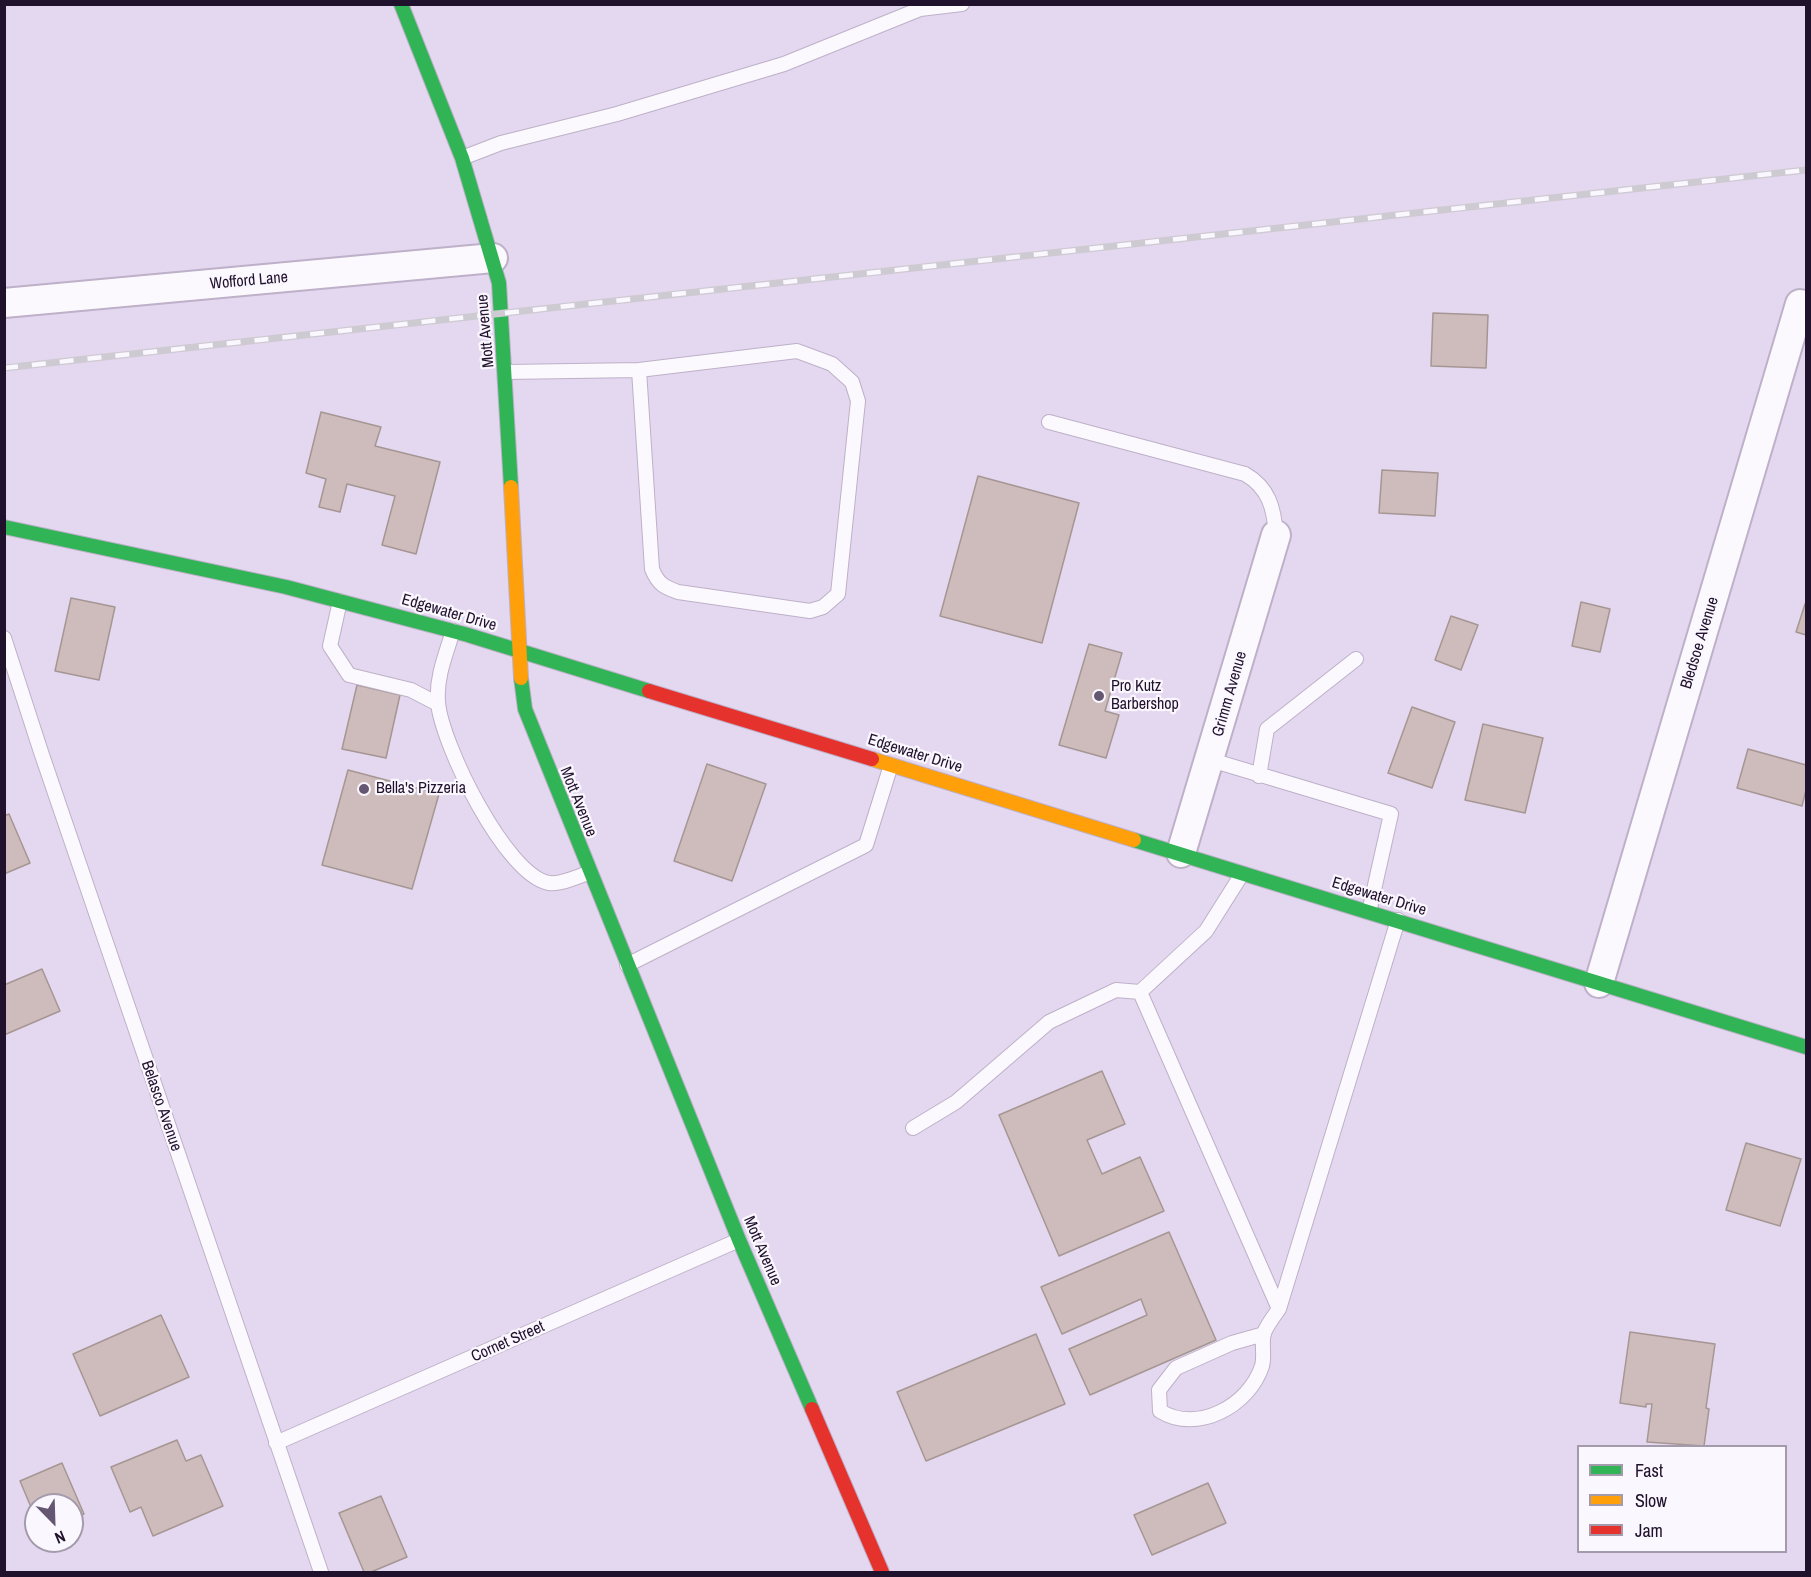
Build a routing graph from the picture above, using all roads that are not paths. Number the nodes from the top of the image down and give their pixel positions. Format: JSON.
{"nodes":[{"id":1,"x":401,"y":4,"type":"edge"},
{"id":2,"x":962,"y":4,"type":"edge"},
{"id":3,"x":462,"y":158,"type":"junction"},
{"id":4,"x":493,"y":258,"type":"junction"},
{"id":5,"x":4,"y":303,"type":"edge"},
{"id":6,"x":1800,"y":304,"type":"dead end"},
{"id":7,"x":639,"y":370,"type":"junction"},
{"id":8,"x":506,"y":372,"type":"junction"},
{"id":9,"x":1049,"y":422,"type":"dead end"},
{"id":10,"x":4,"y":528,"type":"edge"},
{"id":11,"x":1276,"y":535,"type":"joint"},
{"id":12,"x":340,"y":601,"type":"junction"},
{"id":13,"x":453,"y":631,"type":"junction"},
{"id":14,"x":4,"y":638,"type":"edge"},
{"id":15,"x":518,"y":650,"type":"junction"},
{"id":16,"x":1356,"y":659,"type":"dead end"},
{"id":17,"x":438,"y":704,"type":"junction"},
{"id":18,"x":1211,"y":760,"type":"junction"},
{"id":19,"x":891,"y":765,"type":"junction"},
{"id":20,"x":1259,"y":776,"type":"junction"},
{"id":21,"x":1181,"y":853,"type":"junction"},
{"id":22,"x":1243,"y":872,"type":"junction"},
{"id":23,"x":589,"y":873,"type":"junction"},
{"id":24,"x":1369,"y":912,"type":"junction"},
{"id":25,"x":1398,"y":920,"type":"junction"},
{"id":26,"x":626,"y":965,"type":"junction"},
{"id":27,"x":1599,"y":983,"type":"junction"},
{"id":28,"x":1140,"y":992,"type":"junction"},
{"id":29,"x":1806,"y":1047,"type":"edge"},
{"id":30,"x":913,"y":1128,"type":"dead end"},
{"id":31,"x":739,"y":1240,"type":"junction"},
{"id":32,"x":1278,"y":1309,"type":"junction"},
{"id":33,"x":1264,"y":1334,"type":"junction"},
{"id":34,"x":276,"y":1443,"type":"junction"},
{"id":35,"x":321,"y":1572,"type":"edge"},
{"id":36,"x":882,"y":1572,"type":"edge"}],
"edges":[{"from":1,"to":3,"type":"main road","name":"Mott Avenue"},
{"from":2,"to":3,"type":"lane"},
{"from":3,"to":4,"type":"main road","name":"Mott Avenue"},
{"from":4,"to":5,"type":"street","name":"Wofford Lane"},
{"from":4,"to":8,"type":"main road","name":"Mott Avenue"},
{"from":6,"to":27,"type":"street","name":"Bledsoe Avenue"},
{"from":7,"to":7,"type":"lane"},
{"from":7,"to":8,"type":"lane"},
{"from":8,"to":15,"type":"main road","name":"Mott Avenue"},
{"from":9,"to":11,"type":"lane"},
{"from":10,"to":12,"type":"main road","name":"Edgewater Drive"},
{"from":11,"to":18,"type":"street","name":"Grimm Avenue"},
{"from":12,"to":13,"type":"main road","name":"Edgewater Drive"},
{"from":12,"to":17,"type":"lane"},
{"from":13,"to":15,"type":"main road","name":"Edgewater Drive"},
{"from":13,"to":17,"type":"lane"},
{"from":14,"to":34,"type":"lane","name":"Belasco Avenue"},
{"from":15,"to":19,"type":"main road","name":"Edgewater Drive"},
{"from":15,"to":23,"type":"main road","name":"Mott Avenue"},
{"from":16,"to":20,"type":"lane"},
{"from":17,"to":23,"type":"lane"},
{"from":18,"to":20,"type":"lane"},
{"from":18,"to":21,"type":"street","name":"Grimm Avenue"},
{"from":19,"to":21,"type":"main road","name":"Edgewater Drive"},
{"from":19,"to":26,"type":"lane"},
{"from":20,"to":24,"type":"lane"},
{"from":21,"to":22,"type":"main road","name":"Edgewater Drive"},
{"from":22,"to":24,"type":"main road","name":"Edgewater Drive"},
{"from":22,"to":28,"type":"lane"},
{"from":23,"to":26,"type":"main road","name":"Mott Avenue"},
{"from":24,"to":25,"type":"main road","name":"Edgewater Drive"},
{"from":25,"to":27,"type":"main road","name":"Edgewater Drive"},
{"from":25,"to":32,"type":"lane"},
{"from":26,"to":31,"type":"main road","name":"Mott Avenue"},
{"from":27,"to":29,"type":"main road","name":"Edgewater Drive"},
{"from":28,"to":30,"type":"lane"},
{"from":28,"to":32,"type":"lane"},
{"from":31,"to":34,"type":"lane","name":"Cornet Street"},
{"from":31,"to":36,"type":"main road","name":"Mott Avenue"},
{"from":32,"to":33,"type":"lane"},
{"from":33,"to":33,"type":"lane"},
{"from":34,"to":35,"type":"lane","name":"Belasco Avenue"}]}
